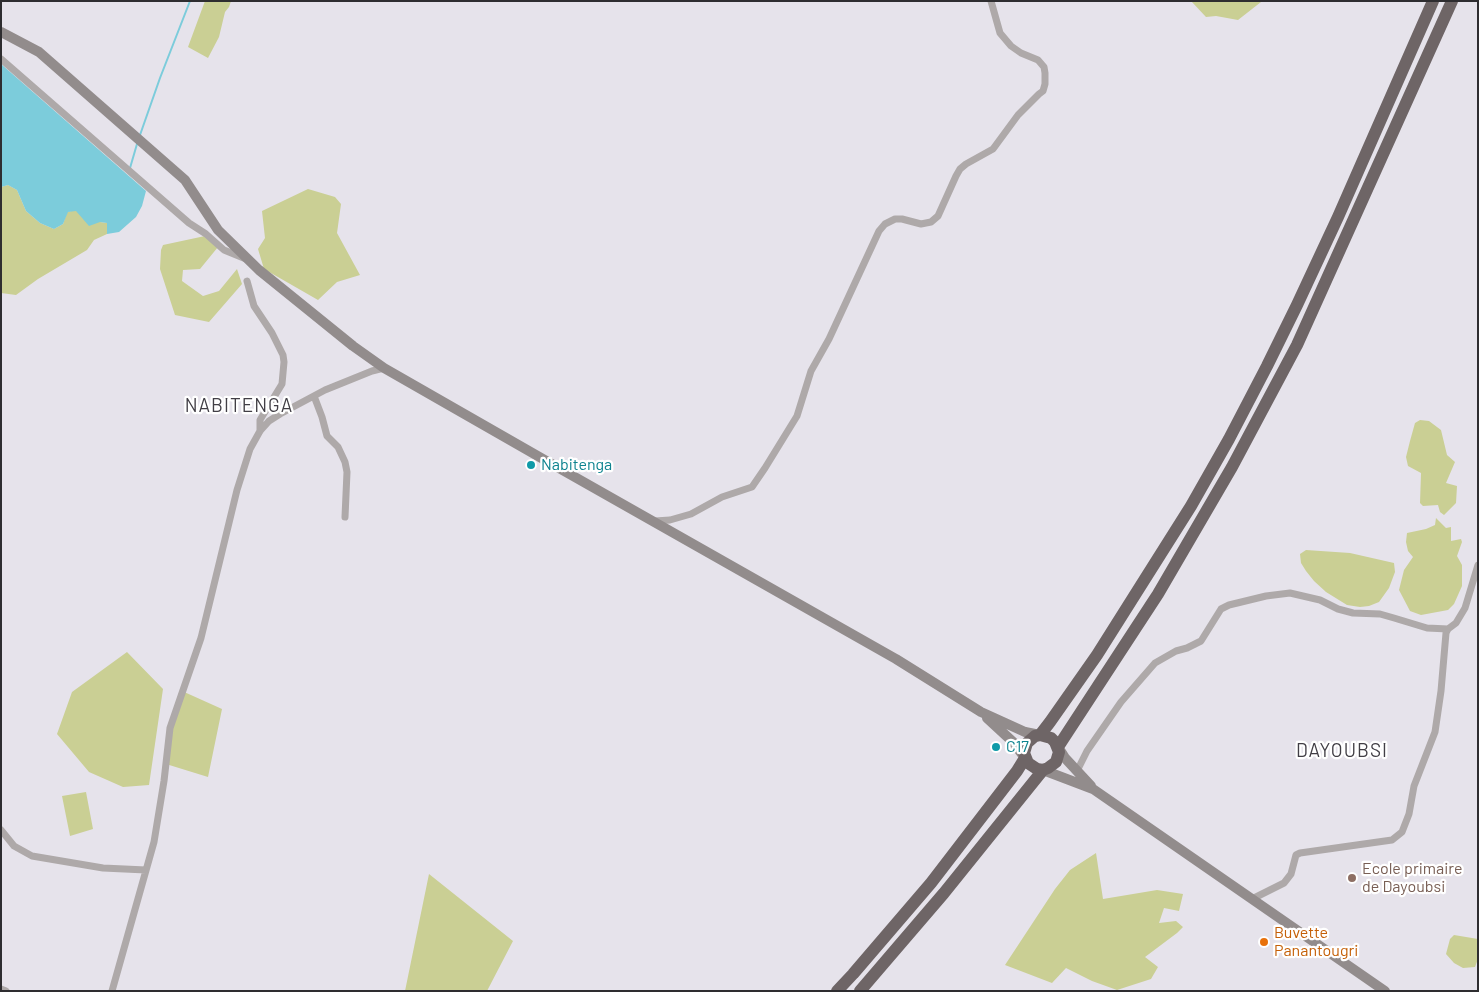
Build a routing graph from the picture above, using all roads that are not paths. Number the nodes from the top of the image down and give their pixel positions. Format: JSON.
{"nodes":[{"id":1,"x":991,"y":1,"type":"edge"},
{"id":2,"x":1433,"y":1,"type":"edge"},
{"id":3,"x":1452,"y":1,"type":"edge"},
{"id":4,"x":1,"y":32,"type":"edge"},
{"id":5,"x":1,"y":59,"type":"edge"},
{"id":6,"x":251,"y":261,"type":"junction"},
{"id":7,"x":247,"y":281,"type":"dead end"},
{"id":8,"x":384,"y":368,"type":"junction"},
{"id":9,"x":314,"y":396,"type":"junction"},
{"id":10,"x":260,"y":431,"type":"junction"},
{"id":11,"x":345,"y":518,"type":"dead end"},
{"id":12,"x":654,"y":521,"type":"junction"},
{"id":13,"x":1478,"y":565,"type":"edge"},
{"id":14,"x":1448,"y":629,"type":"junction"},
{"id":15,"x":981,"y":712,"type":"junction"},
{"id":16,"x":1040,"y":735,"type":"junction"},
{"id":17,"x":1058,"y":747,"type":"junction"},
{"id":18,"x":1025,"y":758,"type":"junction"},
{"id":19,"x":1043,"y":770,"type":"junction"},
{"id":20,"x":1077,"y":771,"type":"junction"},
{"id":21,"x":1093,"y":788,"type":"junction"},
{"id":22,"x":1,"y":830,"type":"edge"},
{"id":23,"x":146,"y":870,"type":"junction"},
{"id":24,"x":1252,"y":899,"type":"junction"},
{"id":25,"x":1,"y":989,"type":"edge"},
{"id":26,"x":6,"y":991,"type":"edge"},
{"id":27,"x":112,"y":991,"type":"edge"},
{"id":28,"x":837,"y":991,"type":"edge"},
{"id":29,"x":860,"y":991,"type":"edge"},
{"id":30,"x":1385,"y":991,"type":"edge"}],
"edges":[{"from":1,"to":12,"type":"street"},
{"from":2,"to":16,"type":"highway"},
{"from":3,"to":17,"type":"highway"},
{"from":4,"to":6,"type":"street"},
{"from":5,"to":6,"type":"street"},
{"from":6,"to":8,"type":"street"},
{"from":7,"to":10,"type":"street"},
{"from":8,"to":9,"type":"street"},
{"from":8,"to":12,"type":"street"},
{"from":9,"to":10,"type":"street"},
{"from":9,"to":11,"type":"street"},
{"from":10,"to":23,"type":"street"},
{"from":12,"to":15,"type":"street"},
{"from":13,"to":14,"type":"street"},
{"from":14,"to":20,"type":"street"},
{"from":14,"to":24,"type":"street"},
{"from":15,"to":16,"type":"street"},
{"from":15,"to":18,"type":"street"},
{"from":16,"to":17,"type":"highway"},
{"from":16,"to":18,"type":"highway"},
{"from":17,"to":19,"type":"highway"},
{"from":17,"to":20,"type":"street"},
{"from":18,"to":19,"type":"highway"},
{"from":18,"to":28,"type":"highway"},
{"from":19,"to":21,"type":"street"},
{"from":19,"to":29,"type":"highway"},
{"from":20,"to":21,"type":"street"},
{"from":21,"to":24,"type":"street"},
{"from":22,"to":23,"type":"street"},
{"from":23,"to":27,"type":"street"},
{"from":24,"to":30,"type":"street"},
{"from":25,"to":26,"type":"street"}]}
